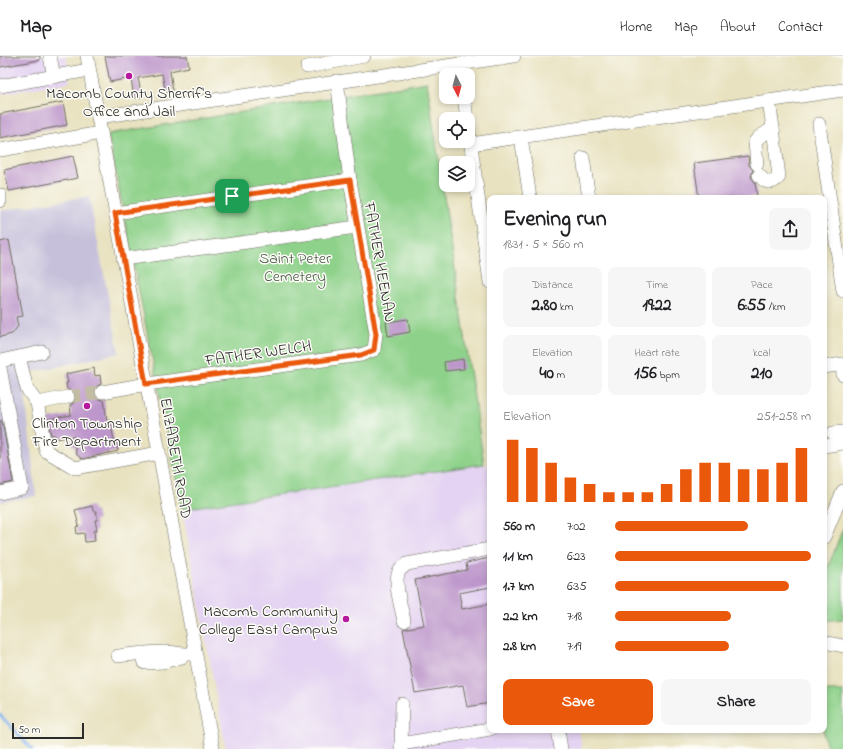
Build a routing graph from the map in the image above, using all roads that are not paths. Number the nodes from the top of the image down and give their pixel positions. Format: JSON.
{"nodes":[{"id":1,"x":50,"y":56,"type":"edge"},
{"id":2,"x":87,"y":56,"type":"edge"},
{"id":3,"x":364,"y":56,"type":"edge"},
{"id":4,"x":514,"y":56,"type":"edge"},
{"id":5,"x":496,"y":57,"type":"edge"},
{"id":6,"x":306,"y":61,"type":"edge"},
{"id":7,"x":466,"y":68,"type":"edge"},
{"id":8,"x":89,"y":70,"type":"junction"},
{"id":9,"x":439,"y":72,"type":"edge"},
{"id":10,"x":54,"y":76,"type":"junction"},
{"id":11,"x":337,"y":81,"type":"junction"},
{"id":12,"x":311,"y":85,"type":"junction"},
{"id":13,"x":0,"y":86,"type":"edge"},
{"id":14,"x":843,"y":90,"type":"edge"},
{"id":15,"x":769,"y":101,"type":"junction"},
{"id":16,"x":98,"y":117,"type":"junction"},
{"id":17,"x":819,"y":124,"type":"dead end"},
{"id":18,"x":773,"y":128,"type":"junction"},
{"id":19,"x":100,"y":133,"type":"junction"},
{"id":20,"x":521,"y":137,"type":"junction"},
{"id":21,"x":475,"y":143,"type":"edge"},
{"id":22,"x":472,"y":148,"type":"edge"},
{"id":23,"x":0,"y":150,"type":"edge"},
{"id":24,"x":583,"y":158,"type":"dead end"},
{"id":25,"x":350,"y":180,"type":"junction"},
{"id":26,"x":0,"y":195,"type":"edge"},
{"id":27,"x":530,"y":195,"type":"edge"},
{"id":28,"x":588,"y":195,"type":"edge"},
{"id":29,"x":0,"y":201,"type":"edge"},
{"id":30,"x":115,"y":213,"type":"junction"},
{"id":31,"x":357,"y":227,"type":"junction"},
{"id":32,"x":123,"y":259,"type":"junction"},
{"id":33,"x":487,"y":260,"type":"edge"},
{"id":34,"x":843,"y":291,"type":"edge"},
{"id":35,"x":374,"y":350,"type":"joint"},
{"id":36,"x":42,"y":352,"type":"dead end"},
{"id":37,"x":19,"y":357,"type":"junction"},
{"id":38,"x":0,"y":361,"type":"edge"},
{"id":39,"x":827,"y":366,"type":"edge"},
{"id":40,"x":0,"y":368,"type":"edge"},
{"id":41,"x":843,"y":375,"type":"edge"},
{"id":42,"x":146,"y":384,"type":"junction"},
{"id":43,"x":102,"y":392,"type":"tunnel mouth"},
{"id":44,"x":68,"y":397,"type":"tunnel mouth"},
{"id":45,"x":37,"y":402,"type":"junction"},
{"id":46,"x":843,"y":443,"type":"edge"},
{"id":47,"x":827,"y":446,"type":"edge"},
{"id":48,"x":159,"y":453,"type":"junction"},
{"id":49,"x":843,"y":491,"type":"edge"},
{"id":50,"x":0,"y":493,"type":"edge"},
{"id":51,"x":827,"y":529,"type":"edge"},
{"id":52,"x":487,"y":550,"type":"edge"},
{"id":53,"x":404,"y":621,"type":"dead end"},
{"id":54,"x":827,"y":643,"type":"edge"},
{"id":55,"x":843,"y":646,"type":"edge"},
{"id":56,"x":190,"y":655,"type":"junction"},
{"id":57,"x":118,"y":656,"type":"dead end"},
{"id":58,"x":402,"y":704,"type":"dead end"},
{"id":59,"x":487,"y":730,"type":"edge"},
{"id":60,"x":558,"y":733,"type":"edge"},
{"id":61,"x":401,"y":746,"type":"edge"},
{"id":62,"x":213,"y":749,"type":"edge"},
{"id":63,"x":561,"y":749,"type":"edge"}],
"edges":[{"from":1,"to":10,"type":"street"},
{"from":2,"to":8,"type":"street","name":"ELIZABETH ROAD"},
{"from":3,"to":6,"type":"street"},
{"from":4,"to":5,"type":"street"},
{"from":5,"to":7,"type":"street"},
{"from":6,"to":12,"type":"street"},
{"from":8,"to":10,"type":"street"},
{"from":8,"to":16,"type":"street","name":"ELIZABETH ROAD"},
{"from":9,"to":11,"type":"street"},
{"from":10,"to":13,"type":"street"},
{"from":11,"to":12,"type":"street"},
{"from":11,"to":25,"type":"street","name":"FATHER HEENAN"},
{"from":12,"to":16,"type":"street"},
{"from":14,"to":15,"type":"street"},
{"from":15,"to":18,"type":"street"},
{"from":15,"to":20,"type":"street"},
{"from":16,"to":19,"type":"street","name":"ELIZABETH ROAD"},
{"from":17,"to":34,"type":"street"},
{"from":18,"to":18,"type":"street"},
{"from":19,"to":23,"type":"street"},
{"from":19,"to":30,"type":"street","name":"ELIZABETH ROAD"},
{"from":20,"to":21,"type":"street"},
{"from":20,"to":27,"type":"street"},
{"from":22,"to":33,"type":"street"},
{"from":24,"to":28,"type":"street"},
{"from":25,"to":30,"type":"street"},
{"from":25,"to":31,"type":"street","name":"FATHER HEENAN"},
{"from":26,"to":29,"type":"street"},
{"from":30,"to":32,"type":"street","name":"ELIZABETH ROAD"},
{"from":31,"to":32,"type":"street"},
{"from":31,"to":35,"type":"street","name":"FATHER HEENAN"},
{"from":32,"to":42,"type":"street","name":"ELIZABETH ROAD"},
{"from":35,"to":42,"type":"street","name":"FATHER WELCH"},
{"from":36,"to":37,"type":"street"},
{"from":37,"to":38,"type":"street"},
{"from":37,"to":45,"type":"street"},
{"from":39,"to":41,"type":"street"},
{"from":40,"to":50,"type":"street"},
{"from":42,"to":43,"type":"street","name":"FATHER WELCH"},
{"from":42,"to":48,"type":"street","name":"ELIZABETH ROAD"},
{"from":44,"to":45,"type":"street"},
{"from":45,"to":48,"type":"street"},
{"from":46,"to":47,"type":"street"},
{"from":48,"to":56,"type":"street","name":"ELIZABETH ROAD"},
{"from":49,"to":51,"type":"street"},
{"from":52,"to":53,"type":"street"},
{"from":54,"to":55,"type":"street"},
{"from":56,"to":57,"type":"street"},
{"from":56,"to":62,"type":"street","name":"ELIZABETH ROAD"},
{"from":58,"to":61,"type":"street"},
{"from":59,"to":61,"type":"street"},
{"from":60,"to":63,"type":"street"}]}
